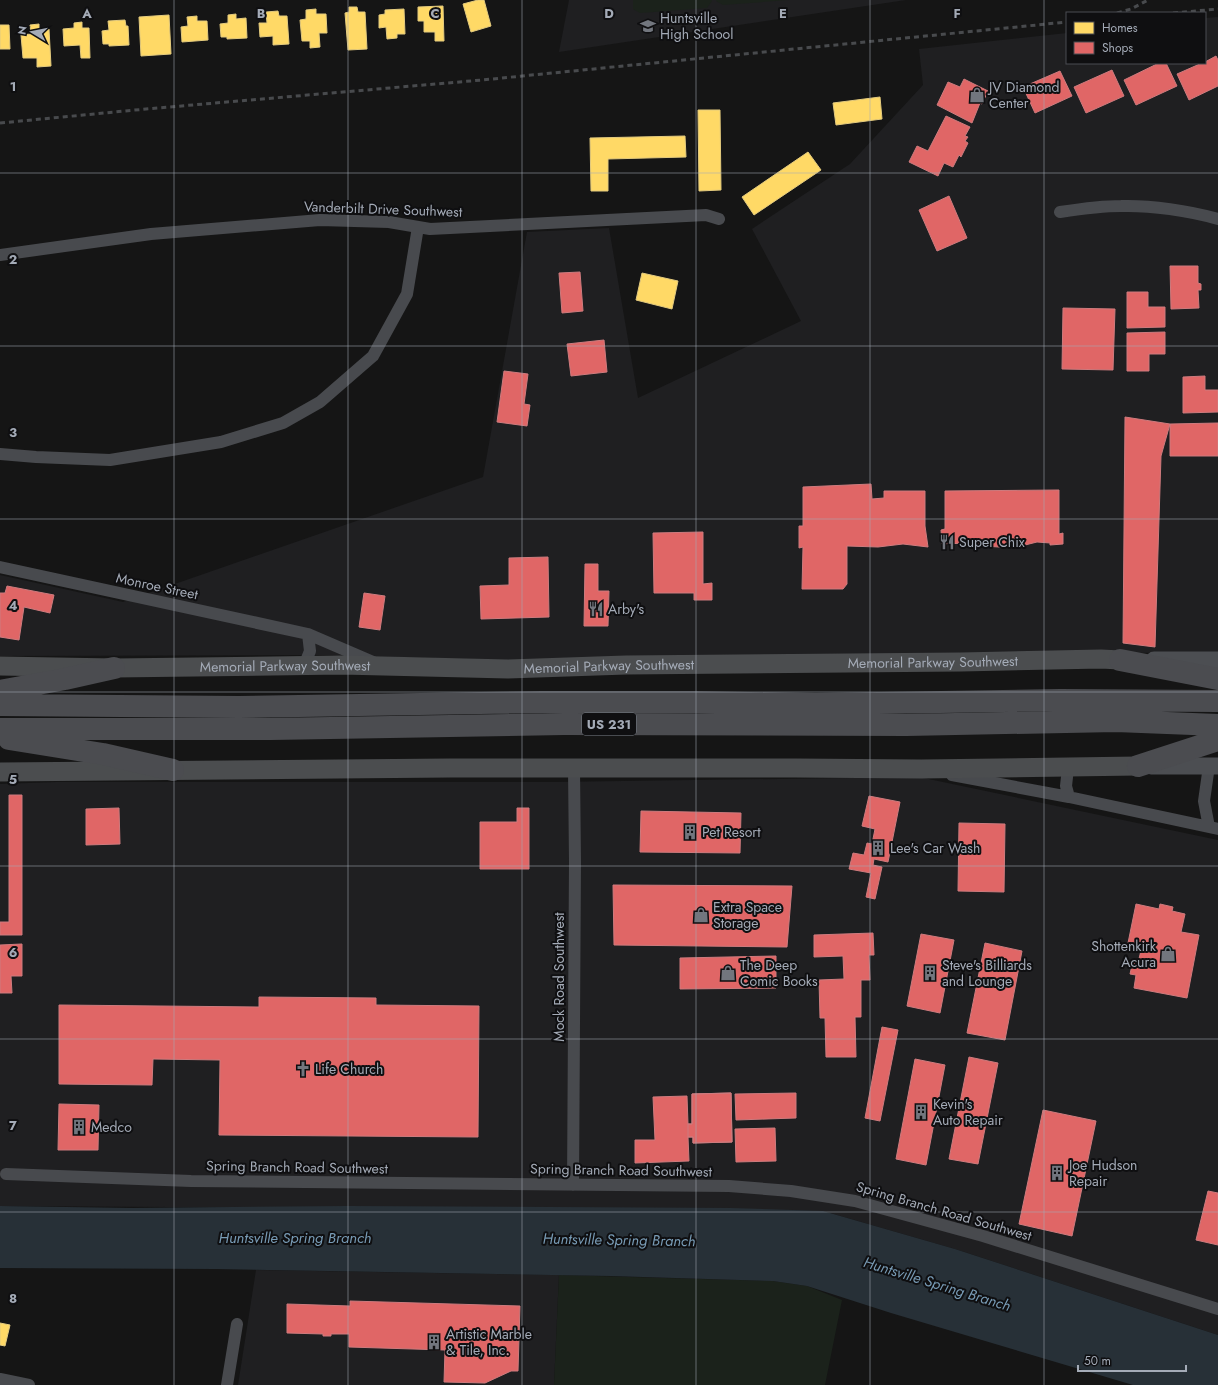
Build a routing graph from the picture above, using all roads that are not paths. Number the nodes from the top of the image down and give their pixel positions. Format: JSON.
{"nodes":[{"id":1,"x":1060,"y":212,"type":"dead end"},
{"id":2,"x":719,"y":219,"type":"dead end"},
{"id":3,"x":1218,"y":219,"type":"edge"},
{"id":4,"x":418,"y":227,"type":"junction"},
{"id":5,"x":0,"y":255,"type":"edge"},
{"id":6,"x":0,"y":454,"type":"edge"},
{"id":7,"x":0,"y":567,"type":"edge"},
{"id":8,"x":308,"y":634,"type":"junction"},
{"id":9,"x":1120,"y":660,"type":"junction"},
{"id":10,"x":1218,"y":660,"type":"edge"},
{"id":11,"x":0,"y":666,"type":"edge"},
{"id":12,"x":304,"y":666,"type":"junction"},
{"id":13,"x":381,"y":666,"type":"junction"},
{"id":14,"x":114,"y":668,"type":"junction"},
{"id":15,"x":1218,"y":679,"type":"edge"},
{"id":16,"x":0,"y":691,"type":"edge"},
{"id":17,"x":1218,"y":701,"type":"edge"},
{"id":18,"x":0,"y":705,"type":"edge"},
{"id":19,"x":1218,"y":726,"type":"edge"},
{"id":20,"x":0,"y":729,"type":"edge"},
{"id":21,"x":0,"y":738,"type":"edge"},
{"id":22,"x":1218,"y":740,"type":"edge"},
{"id":23,"x":1138,"y":766,"type":"junction"},
{"id":24,"x":1214,"y":766,"type":"edge"},
{"id":25,"x":1068,"y":768,"type":"junction"},
{"id":26,"x":574,"y":769,"type":"junction"},
{"id":27,"x":921,"y":769,"type":"junction"},
{"id":28,"x":173,"y":770,"type":"junction"},
{"id":29,"x":0,"y":772,"type":"edge"},
{"id":30,"x":1069,"y":797,"type":"junction"},
{"id":31,"x":1214,"y":828,"type":"edge"},
{"id":32,"x":6,"y":1174,"type":"dead end"},
{"id":33,"x":574,"y":1185,"type":"junction"},
{"id":34,"x":1218,"y":1310,"type":"edge"},
{"id":35,"x":238,"y":1324,"type":"dead end"},
{"id":36,"x":0,"y":1379,"type":"edge"},
{"id":37,"x":29,"y":1385,"type":"edge"},
{"id":38,"x":227,"y":1385,"type":"edge"}],
"edges":[{"from":1,"to":3,"type":"street"},
{"from":2,"to":4,"type":"street","name":"Vanderbilt Drive Southwest"},
{"from":4,"to":5,"type":"street","name":"Vanderbilt Drive Southwest"},
{"from":4,"to":6,"type":"street"},
{"from":7,"to":8,"type":"street","name":"Monroe Street"},
{"from":8,"to":12,"type":"street"},
{"from":8,"to":13,"type":"street","name":"Monroe Street"},
{"from":9,"to":10,"type":"main road","name":"Memorial Parkway Southwest"},
{"from":9,"to":13,"type":"main road","name":"Memorial Parkway Southwest"},
{"from":9,"to":15,"type":"highway"},
{"from":11,"to":14,"type":"main road","name":"Memorial Parkway Southwest"},
{"from":12,"to":13,"type":"main road","name":"Memorial Parkway Southwest"},
{"from":12,"to":14,"type":"main road","name":"Memorial Parkway Southwest"},
{"from":14,"to":16,"type":"highway"},
{"from":17,"to":18,"type":"highway","number":"US 231"},
{"from":19,"to":20,"type":"highway","number":"US 231"},
{"from":21,"to":28,"type":"highway"},
{"from":22,"to":23,"type":"highway"},
{"from":23,"to":24,"type":"main road"},
{"from":23,"to":25,"type":"main road"},
{"from":24,"to":31,"type":"street"},
{"from":25,"to":27,"type":"main road"},
{"from":25,"to":30,"type":"street"},
{"from":26,"to":27,"type":"main road"},
{"from":26,"to":28,"type":"main road"},
{"from":26,"to":33,"type":"street","name":"Mock Road Southwest"},
{"from":27,"to":30,"type":"street"},
{"from":28,"to":29,"type":"main road"},
{"from":30,"to":31,"type":"street"},
{"from":32,"to":33,"type":"street","name":"Spring Branch Road Southwest"},
{"from":33,"to":34,"type":"street","name":"Spring Branch Road Southwest"},
{"from":35,"to":38,"type":"street"},
{"from":36,"to":37,"type":"street"}]}
